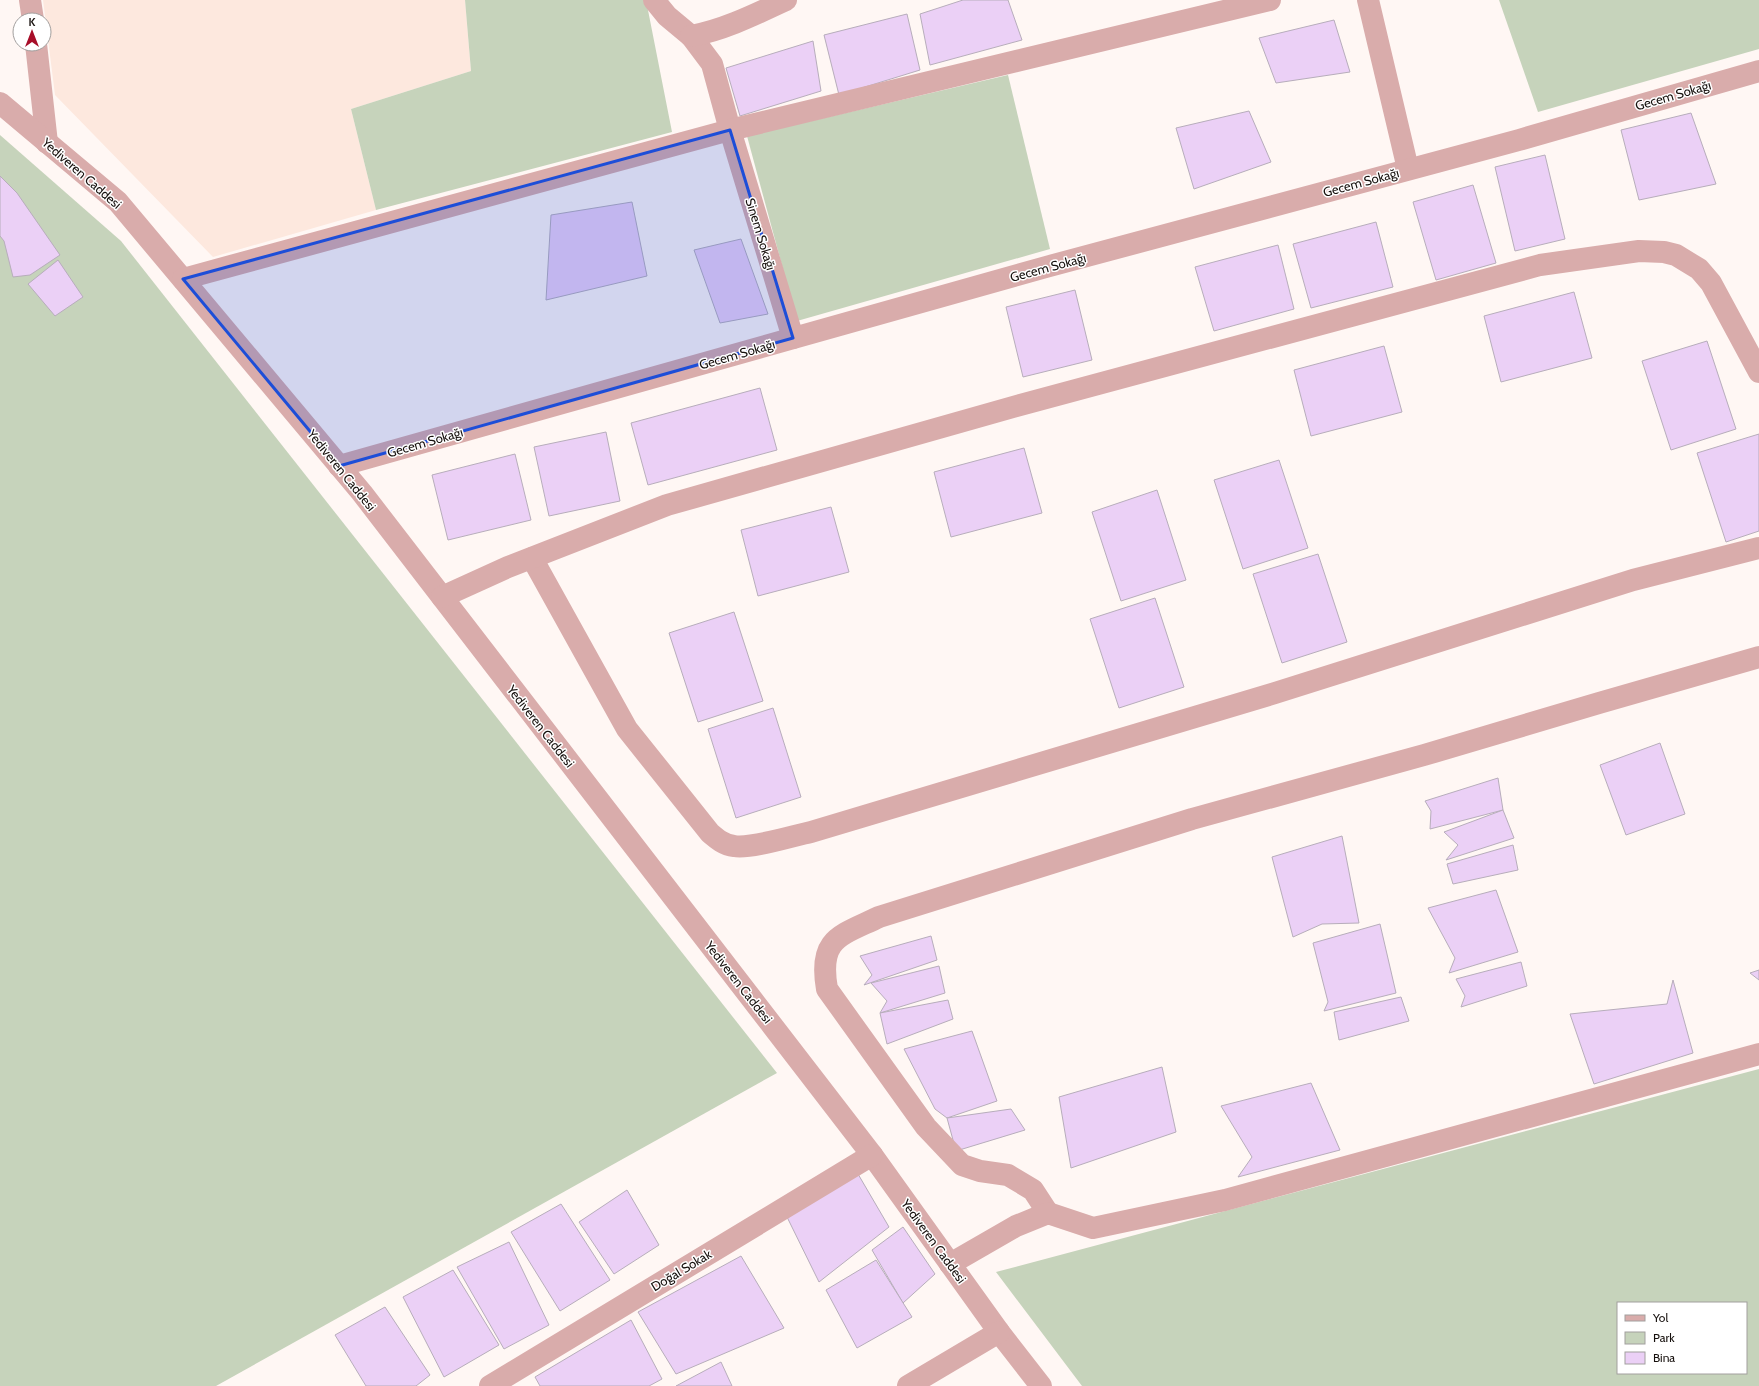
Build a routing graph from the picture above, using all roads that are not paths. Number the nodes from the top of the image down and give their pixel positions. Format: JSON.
{"nodes":[{"id":1,"x":30,"y":0,"type":"edge"},
{"id":2,"x":654,"y":0,"type":"edge"},
{"id":3,"x":786,"y":0,"type":"edge"},
{"id":4,"x":1270,"y":0,"type":"edge"},
{"id":5,"x":1368,"y":0,"type":"edge"},
{"id":6,"x":32,"y":12,"type":"edge"},
{"id":7,"x":691,"y":36,"type":"junction"},
{"id":8,"x":37,"y":52,"type":"edge"},
{"id":9,"x":1759,"y":71,"type":"edge"},
{"id":10,"x":0,"y":103,"type":"edge"},
{"id":11,"x":730,"y":130,"type":"junction"},
{"id":12,"x":47,"y":142,"type":"junction"},
{"id":13,"x":1408,"y":170,"type":"junction"},
{"id":14,"x":183,"y":279,"type":"junction"},
{"id":15,"x":792,"y":338,"type":"junction"},
{"id":16,"x":1759,"y":372,"type":"edge"},
{"id":17,"x":339,"y":466,"type":"junction"},
{"id":18,"x":1759,"y":548,"type":"edge"},
{"id":19,"x":532,"y":558,"type":"junction"},
{"id":20,"x":442,"y":597,"type":"junction"},
{"id":21,"x":1759,"y":657,"type":"edge"},
{"id":22,"x":1759,"y":1054,"type":"edge"},
{"id":23,"x":872,"y":1155,"type":"junction"},
{"id":24,"x":1048,"y":1213,"type":"junction"},
{"id":25,"x":950,"y":1264,"type":"junction"},
{"id":26,"x":999,"y":1332,"type":"junction"},
{"id":27,"x":490,"y":1386,"type":"edge"},
{"id":28,"x":908,"y":1386,"type":"edge"},
{"id":29,"x":1041,"y":1386,"type":"edge"}],
"edges":[{"from":1,"to":6,"type":"street"},
{"from":2,"to":7,"type":"street","name":"Sinem Sokağı"},
{"from":3,"to":7,"type":"street"},
{"from":4,"to":11,"type":"street"},
{"from":5,"to":13,"type":"street"},
{"from":7,"to":11,"type":"street","name":"Sinem Sokağı"},
{"from":8,"to":12,"type":"street"},
{"from":9,"to":13,"type":"street","name":"Gecem Sokağı"},
{"from":10,"to":12,"type":"street","name":"Yediveren Caddesi"},
{"from":11,"to":14,"type":"street"},
{"from":11,"to":15,"type":"street","name":"Sinem Sokağı"},
{"from":12,"to":14,"type":"street","name":"Yediveren Caddesi"},
{"from":13,"to":15,"type":"street","name":"Gecem Sokağı"},
{"from":14,"to":17,"type":"street","name":"Yediveren Caddesi"},
{"from":15,"to":17,"type":"street","name":"Gecem Sokağı"},
{"from":16,"to":19,"type":"street"},
{"from":17,"to":20,"type":"street","name":"Yediveren Caddesi"},
{"from":18,"to":19,"type":"street"},
{"from":19,"to":20,"type":"street"},
{"from":20,"to":23,"type":"street","name":"Yediveren Caddesi"},
{"from":21,"to":24,"type":"street"},
{"from":22,"to":24,"type":"street"},
{"from":23,"to":25,"type":"street","name":"Yediveren Caddesi"},
{"from":23,"to":27,"type":"street","name":"Doğal Sokak"},
{"from":24,"to":25,"type":"street"},
{"from":25,"to":26,"type":"street","name":"Yediveren Caddesi"},
{"from":26,"to":28,"type":"street"},
{"from":26,"to":29,"type":"street","name":"Yediveren Caddesi"}]}
